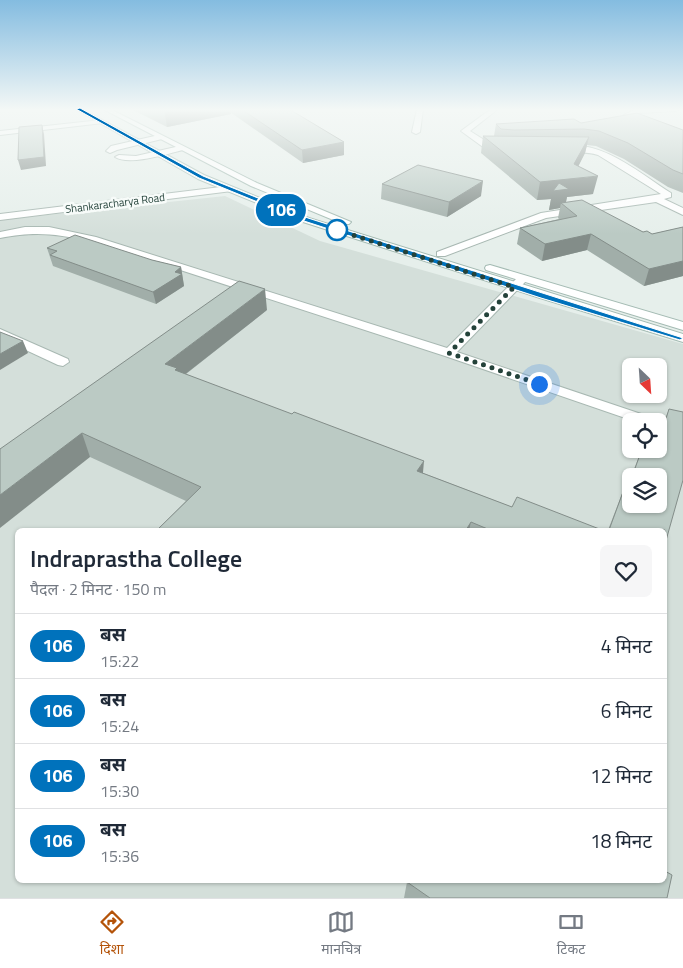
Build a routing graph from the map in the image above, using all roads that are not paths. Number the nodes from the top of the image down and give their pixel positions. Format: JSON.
{"nodes":[{"id":1,"x":153,"y":151,"type":"edge"},
{"id":2,"x":167,"y":151,"type":"edge"},
{"id":3,"x":186,"y":151,"type":"edge"},
{"id":4,"x":593,"y":151,"type":"edge"},
{"id":5,"x":157,"y":153,"type":"junction"},
{"id":6,"x":119,"y":157,"type":"dead end"},
{"id":7,"x":229,"y":189,"type":"junction"},
{"id":8,"x":658,"y":199,"type":"junction"},
{"id":9,"x":683,"y":212,"type":"edge"},
{"id":10,"x":0,"y":217,"type":"edge"},
{"id":11,"x":0,"y":235,"type":"edge"},
{"id":12,"x":441,"y":254,"type":"junction"},
{"id":13,"x":519,"y":282,"type":"junction"},
{"id":14,"x":683,"y":326,"type":"edge"},
{"id":15,"x":0,"y":334,"type":"edge"},
{"id":16,"x":683,"y":338,"type":"edge"},
{"id":17,"x":449,"y":353,"type":"junction"},
{"id":18,"x":63,"y":362,"type":"dead end"},
{"id":19,"x":625,"y":413,"type":"edge"},
{"id":20,"x":667,"y":428,"type":"edge"},
{"id":21,"x":683,"y":433,"type":"edge"}],
"edges":[{"from":1,"to":5,"type":"main road"},
{"from":2,"to":5,"type":"main road"},
{"from":3,"to":12,"type":"main road"},
{"from":4,"to":8,"type":"main road"},
{"from":5,"to":6,"type":"main road"},
{"from":5,"to":7,"type":"main road"},
{"from":7,"to":10,"type":"main road","name":"Shankaracharya Road"},
{"from":7,"to":13,"type":"main road"},
{"from":8,"to":9,"type":"main road"},
{"from":8,"to":12,"type":"main road"},
{"from":11,"to":17,"type":"main road"},
{"from":12,"to":13,"type":"main road"},
{"from":13,"to":14,"type":"main road"},
{"from":13,"to":16,"type":"main road"},
{"from":13,"to":17,"type":"main road"},
{"from":15,"to":18,"type":"main road"},
{"from":17,"to":19,"type":"main road"},
{"from":20,"to":21,"type":"main road"}]}
